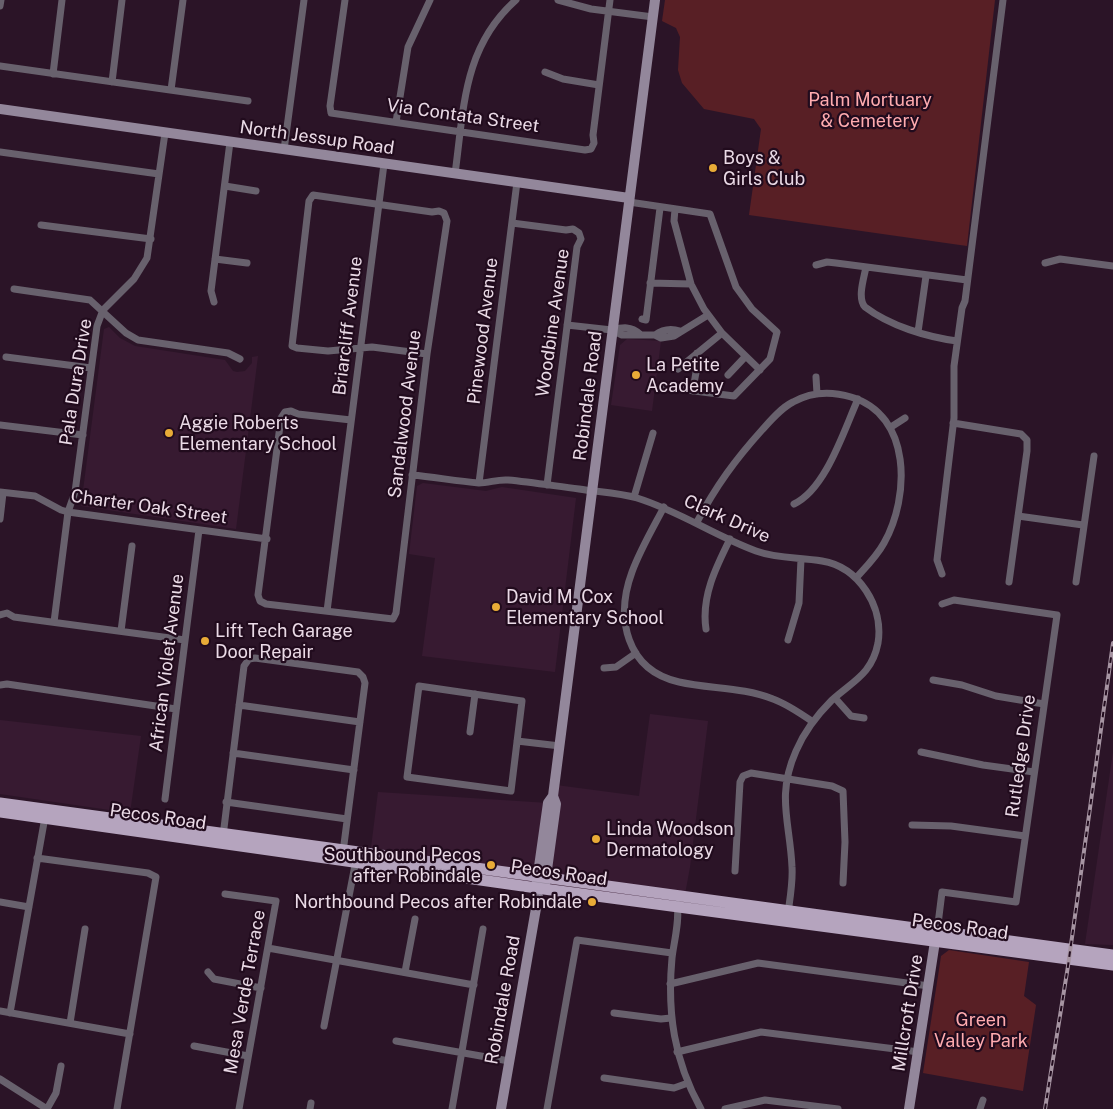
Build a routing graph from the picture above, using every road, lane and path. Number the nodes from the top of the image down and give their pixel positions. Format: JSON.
{"nodes":[{"id":1,"x":1,"y":0,"type":"edge"},
{"id":2,"x":62,"y":0,"type":"edge"},
{"id":3,"x":122,"y":0,"type":"edge"},
{"id":4,"x":183,"y":0,"type":"edge"},
{"id":5,"x":304,"y":0,"type":"edge"},
{"id":6,"x":345,"y":0,"type":"edge"},
{"id":7,"x":430,"y":0,"type":"edge"},
{"id":8,"x":516,"y":0,"type":"edge"},
{"id":9,"x":558,"y":0,"type":"edge"},
{"id":10,"x":610,"y":0,"type":"edge"},
{"id":11,"x":655,"y":0,"type":"edge"},
{"id":12,"x":1003,"y":0,"type":"edge"},
{"id":13,"x":0,"y":6,"type":"edge"},
{"id":14,"x":609,"y":12,"type":"junction"},
{"id":15,"x":653,"y":17,"type":"junction"},
{"id":16,"x":0,"y":66,"type":"edge"},
{"id":17,"x":545,"y":72,"type":"dead end"},
{"id":18,"x":52,"y":74,"type":"junction"},
{"id":19,"x":112,"y":82,"type":"junction"},
{"id":20,"x":599,"y":85,"type":"junction"},
{"id":21,"x":171,"y":90,"type":"junction"},
{"id":22,"x":248,"y":101,"type":"dead end"},
{"id":23,"x":0,"y":109,"type":"edge"},
{"id":24,"x":396,"y":122,"type":"junction"},
{"id":25,"x":461,"y":131,"type":"junction"},
{"id":26,"x":165,"y":133,"type":"junction"},
{"id":27,"x":230,"y":142,"type":"junction"},
{"id":28,"x":284,"y":150,"type":"junction"},
{"id":29,"x":0,"y":152,"type":"edge"},
{"id":30,"x":384,"y":164,"type":"junction"},
{"id":31,"x":159,"y":174,"type":"junction"},
{"id":32,"x":455,"y":174,"type":"junction"},
{"id":33,"x":517,"y":182,"type":"junction"},
{"id":34,"x":225,"y":186,"type":"junction"},
{"id":35,"x":256,"y":191,"type":"dead end"},
{"id":36,"x":629,"y":200,"type":"junction"},
{"id":37,"x":379,"y":204,"type":"junction"},
{"id":38,"x":660,"y":208,"type":"junction"},
{"id":39,"x":675,"y":209,"type":"junction"},
{"id":40,"x":512,"y":223,"type":"junction"},
{"id":41,"x":41,"y":225,"type":"dead end"},
{"id":42,"x":151,"y":240,"type":"junction"},
{"id":43,"x":215,"y":259,"type":"junction"},
{"id":44,"x":246,"y":263,"type":"dead end"},
{"id":45,"x":1046,"y":263,"type":"dead end"},
{"id":46,"x":816,"y":265,"type":"dead end"},
{"id":47,"x":1113,"y":266,"type":"edge"},
{"id":48,"x":866,"y":267,"type":"junction"},
{"id":49,"x":926,"y":276,"type":"junction"},
{"id":50,"x":967,"y":280,"type":"junction"},
{"id":51,"x":650,"y":283,"type":"junction"},
{"id":52,"x":691,"y":284,"type":"junction"},
{"id":53,"x":14,"y":289,"type":"dead end"},
{"id":54,"x":214,"y":302,"type":"dead end"},
{"id":55,"x":103,"y":310,"type":"junction"},
{"id":56,"x":708,"y":315,"type":"junction"},
{"id":57,"x":642,"y":319,"type":"dead end"},
{"id":58,"x":567,"y":324,"type":"junction"},
{"id":59,"x":612,"y":330,"type":"junction"},
{"id":60,"x":918,"y":332,"type":"junction"},
{"id":61,"x":722,"y":333,"type":"junction"},
{"id":62,"x":958,"y":341,"type":"junction"},
{"id":63,"x":361,"y":346,"type":"junction"},
{"id":64,"x":427,"y":354,"type":"junction"},
{"id":65,"x":697,"y":354,"type":"junction"},
{"id":66,"x":6,"y":357,"type":"dead end"},
{"id":67,"x":745,"y":357,"type":"junction"},
{"id":68,"x":240,"y":359,"type":"dead end"},
{"id":69,"x":91,"y":368,"type":"junction"},
{"id":70,"x":678,"y":369,"type":"dead end"},
{"id":71,"x":760,"y":370,"type":"junction"},
{"id":72,"x":728,"y":375,"type":"dead end"},
{"id":73,"x":816,"y":377,"type":"dead end"},
{"id":74,"x":663,"y":387,"type":"dead end"},
{"id":75,"x":693,"y":391,"type":"junction"},
{"id":76,"x":816,"y":394,"type":"junction"},
{"id":77,"x":858,"y":399,"type":"junction"},
{"id":78,"x":905,"y":418,"type":"dead end"},
{"id":79,"x":351,"y":420,"type":"junction"},
{"id":80,"x":953,"y":424,"type":"junction"},
{"id":81,"x":0,"y":425,"type":"edge"},
{"id":82,"x":891,"y":427,"type":"junction"},
{"id":83,"x":653,"y":432,"type":"dead end"},
{"id":84,"x":83,"y":435,"type":"junction"},
{"id":85,"x":1094,"y":456,"type":"dead end"},
{"id":86,"x":412,"y":474,"type":"junction"},
{"id":87,"x":479,"y":483,"type":"junction"},
{"id":88,"x":547,"y":485,"type":"junction"},
{"id":89,"x":592,"y":491,"type":"junction"},
{"id":90,"x":2,"y":492,"type":"edge"},
{"id":91,"x":634,"y":497,"type":"junction"},
{"id":92,"x":794,"y":504,"type":"dead end"},
{"id":93,"x":664,"y":507,"type":"junction"},
{"id":94,"x":68,"y":512,"type":"junction"},
{"id":95,"x":1018,"y":516,"type":"junction"},
{"id":96,"x":0,"y":519,"type":"edge"},
{"id":97,"x":697,"y":522,"type":"junction"},
{"id":98,"x":1084,"y":525,"type":"junction"},
{"id":99,"x":200,"y":530,"type":"junction"},
{"id":100,"x":267,"y":539,"type":"junction"},
{"id":101,"x":730,"y":539,"type":"junction"},
{"id":102,"x":132,"y":546,"type":"dead end"},
{"id":103,"x":801,"y":559,"type":"junction"},
{"id":104,"x":942,"y":574,"type":"dead end"},
{"id":105,"x":856,"y":578,"type":"junction"},
{"id":106,"x":1008,"y":582,"type":"dead end"},
{"id":107,"x":1076,"y":582,"type":"dead end"},
{"id":108,"x":942,"y":604,"type":"dead end"},
{"id":109,"x":327,"y":610,"type":"junction"},
{"id":110,"x":0,"y":615,"type":"edge"},
{"id":111,"x":54,"y":622,"type":"junction"},
{"id":112,"x":706,"y":629,"type":"dead end"},
{"id":113,"x":121,"y":631,"type":"junction"},
{"id":114,"x":185,"y":640,"type":"junction"},
{"id":115,"x":788,"y":640,"type":"dead end"},
{"id":116,"x":636,"y":653,"type":"junction"},
{"id":117,"x":604,"y":668,"type":"dead end"},
{"id":118,"x":933,"y":680,"type":"dead end"},
{"id":119,"x":0,"y":685,"type":"edge"},
{"id":120,"x":475,"y":694,"type":"junction"},
{"id":121,"x":835,"y":698,"type":"junction"},
{"id":122,"x":1044,"y":704,"type":"junction"},
{"id":123,"x":239,"y":705,"type":"junction"},
{"id":124,"x":176,"y":709,"type":"junction"},
{"id":125,"x":864,"y":718,"type":"dead end"},
{"id":126,"x":360,"y":722,"type":"junction"},
{"id":127,"x":813,"y":722,"type":"junction"},
{"id":128,"x":470,"y":732,"type":"dead end"},
{"id":129,"x":517,"y":741,"type":"junction"},
{"id":130,"x":560,"y":746,"type":"junction"},
{"id":131,"x":922,"y":752,"type":"dead end"},
{"id":132,"x":233,"y":753,"type":"junction"},
{"id":133,"x":354,"y":770,"type":"junction"},
{"id":134,"x":1034,"y":772,"type":"junction"},
{"id":135,"x":787,"y":780,"type":"junction"},
{"id":136,"x":165,"y":799,"type":"dead end"},
{"id":137,"x":226,"y":802,"type":"junction"},
{"id":138,"x":0,"y":803,"type":"edge"},
{"id":139,"x":0,"y":812,"type":"edge"},
{"id":140,"x":45,"y":814,"type":"junction"},
{"id":141,"x":347,"y":819,"type":"junction"},
{"id":142,"x":912,"y":825,"type":"dead end"},
{"id":143,"x":1025,"y":836,"type":"junction"},
{"id":144,"x":223,"y":839,"type":"junction"},
{"id":145,"x":342,"y":856,"type":"junction"},
{"id":146,"x":37,"y":858,"type":"junction"},
{"id":147,"x":357,"y":858,"type":"junction"},
{"id":148,"x":458,"y":867,"type":"junction"},
{"id":149,"x":735,"y":871,"type":"dead end"},
{"id":150,"x":432,"y":873,"type":"junction"},
{"id":151,"x":842,"y":883,"type":"dead end"},
{"id":152,"x":540,"y":886,"type":"junction"},
{"id":153,"x":942,"y":892,"type":"joint"},
{"id":154,"x":225,"y":894,"type":"dead end"},
{"id":155,"x":0,"y":902,"type":"edge"},
{"id":156,"x":677,"y":902,"type":"junction"},
{"id":157,"x":29,"y":907,"type":"junction"},
{"id":158,"x":787,"y":917,"type":"junction"},
{"id":159,"x":415,"y":919,"type":"dead end"},
{"id":160,"x":85,"y":929,"type":"dead end"},
{"id":161,"x":483,"y":929,"type":"dead end"},
{"id":162,"x":936,"y":937,"type":"junction"},
{"id":163,"x":268,"y":948,"type":"junction"},
{"id":164,"x":672,"y":953,"type":"junction"},
{"id":165,"x":1113,"y":955,"type":"edge"},
{"id":166,"x":337,"y":960,"type":"junction"},
{"id":167,"x":1113,"y":965,"type":"edge"},
{"id":168,"x":208,"y":972,"type":"dead end"},
{"id":169,"x":405,"y":972,"type":"junction"},
{"id":170,"x":670,"y":984,"type":"junction"},
{"id":171,"x":474,"y":985,"type":"junction"},
{"id":172,"x":928,"y":986,"type":"junction"},
{"id":173,"x":261,"y":988,"type":"junction"},
{"id":174,"x":0,"y":1012,"type":"edge"},
{"id":175,"x":10,"y":1013,"type":"junction"},
{"id":176,"x":614,"y":1013,"type":"dead end"},
{"id":177,"x":671,"y":1018,"type":"junction"},
{"id":178,"x":70,"y":1023,"type":"junction"},
{"id":179,"x":324,"y":1026,"type":"dead end"},
{"id":180,"x":130,"y":1034,"type":"junction"},
{"id":181,"x":396,"y":1041,"type":"dead end"},
{"id":182,"x":194,"y":1046,"type":"dead end"},
{"id":183,"x":677,"y":1052,"type":"junction"},
{"id":184,"x":919,"y":1052,"type":"junction"},
{"id":185,"x":462,"y":1053,"type":"junction"},
{"id":186,"x":248,"y":1056,"type":"junction"},
{"id":187,"x":509,"y":1061,"type":"junction"},
{"id":188,"x":61,"y":1066,"type":"dead end"},
{"id":189,"x":604,"y":1078,"type":"dead end"},
{"id":190,"x":0,"y":1079,"type":"edge"},
{"id":191,"x":688,"y":1083,"type":"junction"},
{"id":192,"x":983,"y":1100,"type":"dead end"},
{"id":193,"x":47,"y":1109,"type":"edge"},
{"id":194,"x":116,"y":1109,"type":"edge"},
{"id":195,"x":239,"y":1109,"type":"edge"},
{"id":196,"x":452,"y":1109,"type":"edge"},
{"id":197,"x":501,"y":1109,"type":"edge"},
{"id":198,"x":547,"y":1109,"type":"edge"},
{"id":199,"x":702,"y":1109,"type":"edge"},
{"id":200,"x":725,"y":1109,"type":"edge"},
{"id":201,"x":838,"y":1109,"type":"edge"},
{"id":202,"x":909,"y":1109,"type":"edge"},
{"id":203,"x":980,"y":1109,"type":"edge"}],
"edges":[{"from":1,"to":13,"type":"street"},
{"from":2,"to":18,"type":"street"},
{"from":3,"to":19,"type":"street"},
{"from":4,"to":21,"type":"street"},
{"from":5,"to":28,"type":"street"},
{"from":6,"to":24,"type":"street","name":"Via Contata Street"},
{"from":7,"to":24,"type":"street"},
{"from":8,"to":25,"type":"street"},
{"from":9,"to":14,"type":"street"},
{"from":10,"to":14,"type":"street"},
{"from":11,"to":15,"type":"street","name":"Robindale Road"},
{"from":12,"to":50,"type":"street"},
{"from":14,"to":15,"type":"street"},
{"from":14,"to":20,"type":"street"},
{"from":15,"to":36,"type":"street","name":"Robindale Road"},
{"from":16,"to":18,"type":"street"},
{"from":17,"to":20,"type":"street"},
{"from":18,"to":19,"type":"street"},
{"from":19,"to":21,"type":"street"},
{"from":20,"to":25,"type":"street","name":"Via Contata Street"},
{"from":21,"to":22,"type":"street"},
{"from":23,"to":26,"type":"street","name":"North Jessup Road"},
{"from":24,"to":25,"type":"street","name":"Via Contata Street"},
{"from":25,"to":32,"type":"street"},
{"from":26,"to":27,"type":"street","name":"North Jessup Road"},
{"from":26,"to":31,"type":"street","name":"Pala Dura Drive"},
{"from":27,"to":28,"type":"street","name":"North Jessup Road"},
{"from":27,"to":34,"type":"street"},
{"from":28,"to":30,"type":"street","name":"North Jessup Road"},
{"from":29,"to":31,"type":"street"},
{"from":30,"to":32,"type":"street","name":"North Jessup Road"},
{"from":30,"to":37,"type":"street","name":"Briarcliff Avenue"},
{"from":31,"to":42,"type":"street","name":"Pala Dura Drive"},
{"from":32,"to":33,"type":"street","name":"North Jessup Road"},
{"from":33,"to":36,"type":"street","name":"North Jessup Road"},
{"from":33,"to":40,"type":"street","name":"Pinewood Avenue"},
{"from":34,"to":35,"type":"street"},
{"from":34,"to":43,"type":"street"},
{"from":36,"to":38,"type":"street"},
{"from":36,"to":59,"type":"street","name":"Robindale Road"},
{"from":37,"to":63,"type":"street","name":"Briarcliff Avenue"},
{"from":37,"to":63,"type":"street"},
{"from":37,"to":64,"type":"street","name":"Sandalwood Avenue"},
{"from":38,"to":39,"type":"street"},
{"from":38,"to":51,"type":"street"},
{"from":39,"to":52,"type":"street"},
{"from":39,"to":71,"type":"street"},
{"from":40,"to":58,"type":"street","name":"Woodbine Avenue"},
{"from":40,"to":87,"type":"street","name":"Pinewood Avenue"},
{"from":41,"to":42,"type":"street"},
{"from":42,"to":55,"type":"street","name":"Pala Dura Drive"},
{"from":43,"to":44,"type":"street"},
{"from":43,"to":54,"type":"street"},
{"from":45,"to":47,"type":"street"},
{"from":46,"to":48,"type":"street"},
{"from":48,"to":49,"type":"street"},
{"from":48,"to":60,"type":"street"},
{"from":49,"to":50,"type":"street"},
{"from":49,"to":60,"type":"street"},
{"from":50,"to":62,"type":"street"},
{"from":51,"to":52,"type":"street"},
{"from":51,"to":57,"type":"street"},
{"from":52,"to":56,"type":"street"},
{"from":53,"to":55,"type":"street"},
{"from":55,"to":68,"type":"street"},
{"from":55,"to":69,"type":"street","name":"Pala Dura Drive"},
{"from":56,"to":59,"type":"street"},
{"from":56,"to":61,"type":"street"},
{"from":58,"to":59,"type":"street"},
{"from":58,"to":88,"type":"street","name":"Woodbine Avenue"},
{"from":59,"to":89,"type":"street","name":"Robindale Road"},
{"from":60,"to":62,"type":"street"},
{"from":61,"to":65,"type":"street"},
{"from":61,"to":67,"type":"street"},
{"from":62,"to":80,"type":"street"},
{"from":63,"to":64,"type":"street"},
{"from":63,"to":79,"type":"street","name":"Briarcliff Avenue"},
{"from":64,"to":86,"type":"street","name":"Sandalwood Avenue"},
{"from":65,"to":70,"type":"street"},
{"from":65,"to":75,"type":"street"},
{"from":66,"to":69,"type":"street"},
{"from":67,"to":71,"type":"street"},
{"from":67,"to":72,"type":"street"},
{"from":69,"to":84,"type":"street","name":"Pala Dura Drive"},
{"from":71,"to":75,"type":"street"},
{"from":73,"to":76,"type":"street"},
{"from":74,"to":75,"type":"street"},
{"from":76,"to":77,"type":"street"},
{"from":76,"to":97,"type":"street"},
{"from":77,"to":82,"type":"street"},
{"from":77,"to":92,"type":"street"},
{"from":78,"to":82,"type":"street"},
{"from":79,"to":100,"type":"street"},
{"from":79,"to":109,"type":"street","name":"Briarcliff Avenue"},
{"from":80,"to":95,"type":"street"},
{"from":80,"to":104,"type":"street"},
{"from":81,"to":84,"type":"street"},
{"from":82,"to":105,"type":"street"},
{"from":83,"to":91,"type":"street"},
{"from":84,"to":94,"type":"street","name":"Pala Dura Drive"},
{"from":85,"to":98,"type":"street"},
{"from":86,"to":87,"type":"street","name":"Clark Drive"},
{"from":86,"to":109,"type":"street","name":"Sandalwood Avenue"},
{"from":87,"to":88,"type":"street","name":"Clark Drive"},
{"from":88,"to":89,"type":"street","name":"Clark Drive"},
{"from":89,"to":91,"type":"street","name":"Clark Drive"},
{"from":89,"to":130,"type":"street","name":"Robindale Road"},
{"from":90,"to":94,"type":"street","name":"Charter Oak Street"},
{"from":90,"to":96,"type":"street"},
{"from":91,"to":93,"type":"street","name":"Clark Drive"},
{"from":93,"to":97,"type":"street","name":"Clark Drive"},
{"from":93,"to":116,"type":"street"},
{"from":94,"to":99,"type":"street","name":"Charter Oak Street"},
{"from":94,"to":111,"type":"street","name":"Pala Dura Drive"},
{"from":95,"to":98,"type":"street"},
{"from":95,"to":106,"type":"street"},
{"from":97,"to":101,"type":"street","name":"Clark Drive"},
{"from":98,"to":107,"type":"street"},
{"from":99,"to":100,"type":"street","name":"Charter Oak Street"},
{"from":99,"to":114,"type":"street","name":"African Violet Avenue"},
{"from":100,"to":109,"type":"street"},
{"from":101,"to":103,"type":"street","name":"Clark Drive"},
{"from":101,"to":112,"type":"street"},
{"from":102,"to":113,"type":"street"},
{"from":103,"to":105,"type":"street","name":"Clark Drive"},
{"from":103,"to":115,"type":"street"},
{"from":105,"to":121,"type":"street","name":"Clark Drive"},
{"from":108,"to":122,"type":"street","name":"Rutledge Drive"},
{"from":110,"to":111,"type":"street"},
{"from":111,"to":113,"type":"street"},
{"from":113,"to":114,"type":"street"},
{"from":114,"to":124,"type":"street","name":"African Violet Avenue"},
{"from":116,"to":117,"type":"street"},
{"from":116,"to":127,"type":"street"},
{"from":118,"to":122,"type":"street"},
{"from":119,"to":124,"type":"street"},
{"from":120,"to":128,"type":"street"},
{"from":120,"to":129,"type":"street"},
{"from":120,"to":129,"type":"street"},
{"from":121,"to":125,"type":"street"},
{"from":121,"to":127,"type":"street","name":"Clark Drive"},
{"from":122,"to":134,"type":"street","name":"Rutledge Drive"},
{"from":123,"to":126,"type":"street"},
{"from":123,"to":126,"type":"street"},
{"from":123,"to":132,"type":"street"},
{"from":124,"to":136,"type":"street","name":"African Violet Avenue"},
{"from":126,"to":133,"type":"street"},
{"from":127,"to":135,"type":"street","name":"Clark Drive"},
{"from":129,"to":130,"type":"street"},
{"from":130,"to":152,"type":"street","name":"Robindale Road"},
{"from":131,"to":134,"type":"street"},
{"from":132,"to":133,"type":"street"},
{"from":132,"to":137,"type":"street"},
{"from":133,"to":141,"type":"street"},
{"from":134,"to":143,"type":"street","name":"Rutledge Drive"},
{"from":135,"to":149,"type":"street"},
{"from":135,"to":151,"type":"street"},
{"from":135,"to":158,"type":"street","name":"Clark Drive"},
{"from":137,"to":141,"type":"street"},
{"from":137,"to":144,"type":"street"},
{"from":138,"to":140,"type":"main road","name":"Pecos Road"},
{"from":139,"to":140,"type":"main road","name":"Pecos Road"},
{"from":140,"to":144,"type":"main road","name":"Pecos Road"},
{"from":140,"to":146,"type":"street"},
{"from":141,"to":145,"type":"street"},
{"from":142,"to":143,"type":"street"},
{"from":143,"to":153,"type":"street","name":"Rutledge Drive"},
{"from":144,"to":145,"type":"main road","name":"Pecos Road"},
{"from":145,"to":147,"type":"main road","name":"Pecos Road"},
{"from":146,"to":157,"type":"street"},
{"from":146,"to":180,"type":"street"},
{"from":147,"to":148,"type":"main road","name":"Pecos Road"},
{"from":147,"to":150,"type":"main road","name":"Pecos Road"},
{"from":147,"to":166,"type":"street"},
{"from":148,"to":150,"type":"main road"},
{"from":148,"to":152,"type":"main road","name":"Pecos Road"},
{"from":150,"to":152,"type":"main road","name":"Pecos Road"},
{"from":152,"to":156,"type":"main road","name":"Pecos Road"},
{"from":152,"to":187,"type":"street","name":"Robindale Road"},
{"from":153,"to":162,"type":"street","name":"Millcroft Drive"},
{"from":154,"to":163,"type":"street","name":"Mesa Verde Terrace"},
{"from":155,"to":157,"type":"street"},
{"from":156,"to":158,"type":"main road","name":"Pecos Road"},
{"from":156,"to":164,"type":"street"},
{"from":157,"to":175,"type":"street"},
{"from":158,"to":162,"type":"main road","name":"Pecos Road"},
{"from":158,"to":162,"type":"main road","name":"Pecos Road"},
{"from":159,"to":169,"type":"street"},
{"from":160,"to":178,"type":"street"},
{"from":161,"to":171,"type":"street"},
{"from":162,"to":165,"type":"main road"},
{"from":162,"to":167,"type":"main road","name":"Pecos Road"},
{"from":162,"to":172,"type":"street","name":"Millcroft Drive"},
{"from":163,"to":166,"type":"street"},
{"from":163,"to":173,"type":"street","name":"Mesa Verde Terrace"},
{"from":164,"to":170,"type":"street"},
{"from":164,"to":198,"type":"street"},
{"from":166,"to":169,"type":"street"},
{"from":166,"to":179,"type":"street"},
{"from":168,"to":173,"type":"street"},
{"from":169,"to":171,"type":"street"},
{"from":170,"to":172,"type":"street"},
{"from":170,"to":177,"type":"street"},
{"from":171,"to":185,"type":"street"},
{"from":172,"to":184,"type":"street","name":"Millcroft Drive"},
{"from":173,"to":186,"type":"street","name":"Mesa Verde Terrace"},
{"from":174,"to":175,"type":"street"},
{"from":175,"to":178,"type":"street"},
{"from":176,"to":177,"type":"street"},
{"from":177,"to":183,"type":"street"},
{"from":178,"to":180,"type":"street"},
{"from":180,"to":194,"type":"street"},
{"from":181,"to":185,"type":"street"},
{"from":182,"to":186,"type":"street"},
{"from":183,"to":184,"type":"street"},
{"from":183,"to":191,"type":"street"},
{"from":184,"to":202,"type":"street","name":"Millcroft Drive"},
{"from":185,"to":187,"type":"street"},
{"from":185,"to":196,"type":"street"},
{"from":186,"to":195,"type":"street","name":"Mesa Verde Terrace"},
{"from":187,"to":197,"type":"street","name":"Robindale Road"},
{"from":188,"to":193,"type":"street"},
{"from":189,"to":191,"type":"street"},
{"from":190,"to":193,"type":"street"},
{"from":191,"to":199,"type":"street"},
{"from":192,"to":203,"type":"street"},
{"from":200,"to":201,"type":"street"}]}
